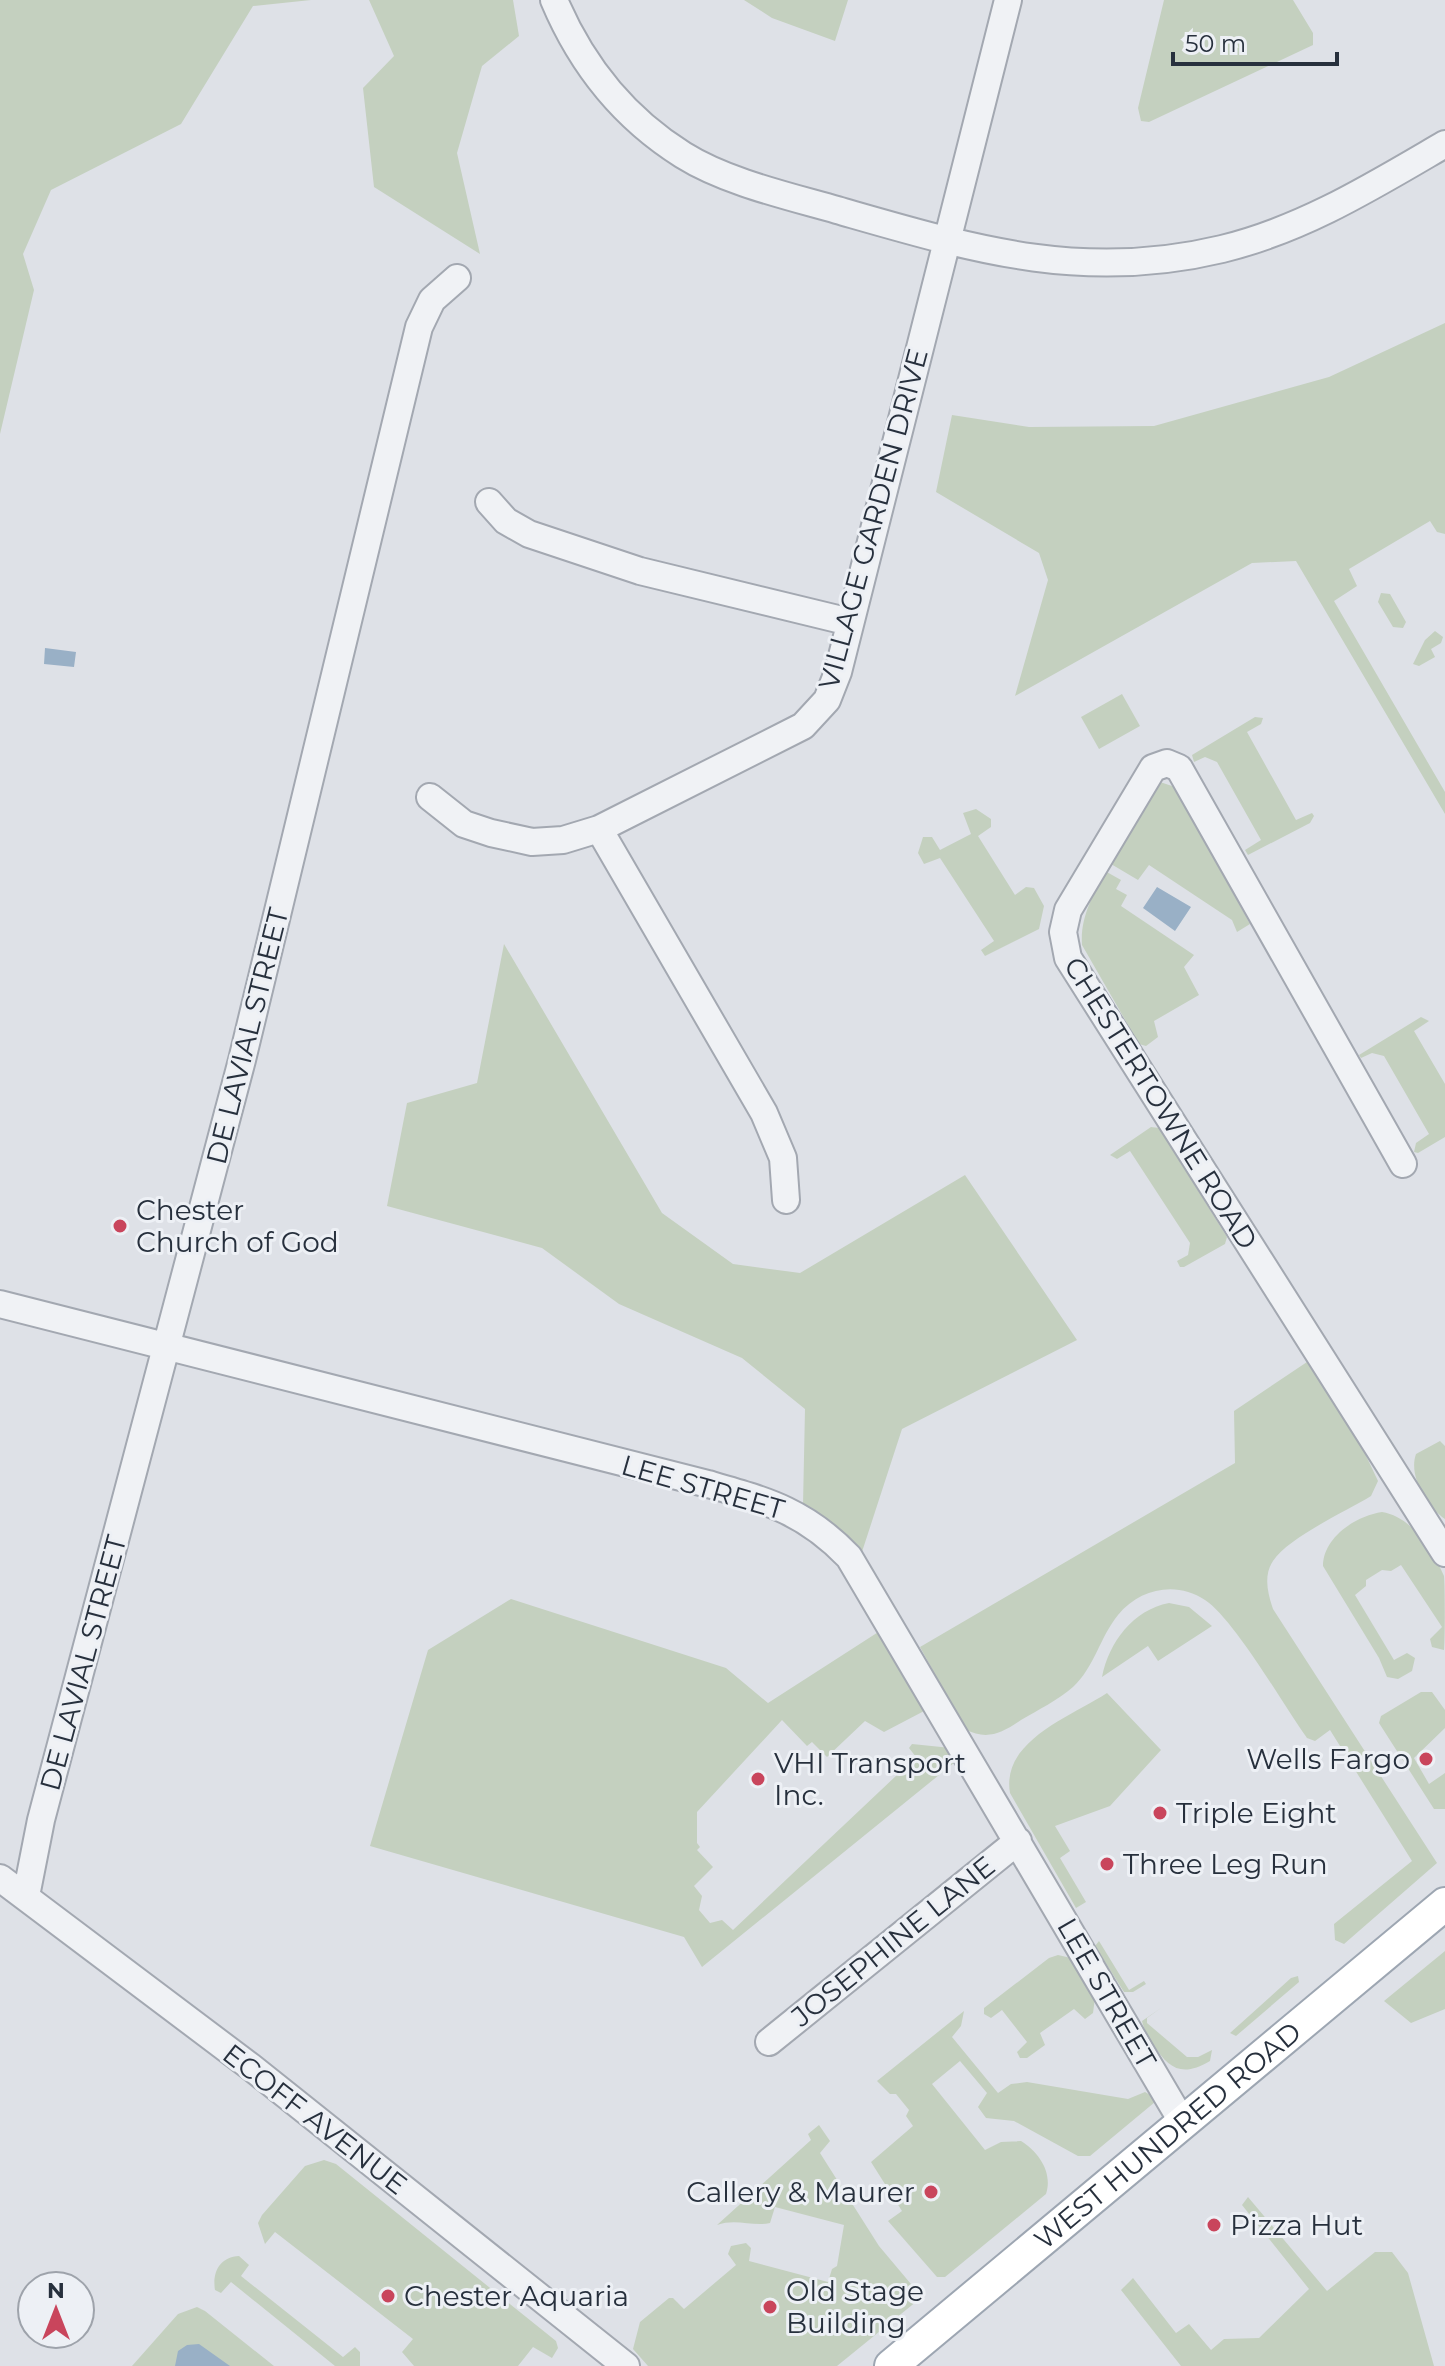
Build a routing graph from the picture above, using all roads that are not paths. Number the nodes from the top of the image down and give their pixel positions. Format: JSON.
{"nodes":[{"id":1,"x":554,"y":0,"type":"edge"},
{"id":2,"x":1008,"y":0,"type":"edge"},
{"id":3,"x":1445,"y":144,"type":"edge"},
{"id":4,"x":945,"y":241,"type":"junction"},
{"id":5,"x":457,"y":278,"type":"dead end"},
{"id":6,"x":489,"y":502,"type":"dead end"},
{"id":7,"x":850,"y":622,"type":"junction"},
{"id":8,"x":430,"y":797,"type":"dead end"},
{"id":9,"x":599,"y":829,"type":"junction"},
{"id":10,"x":1403,"y":1164,"type":"dead end"},
{"id":11,"x":786,"y":1200,"type":"dead end"},
{"id":12,"x":0,"y":1304,"type":"edge"},
{"id":13,"x":165,"y":1348,"type":"junction"},
{"id":14,"x":1445,"y":1553,"type":"edge"},
{"id":15,"x":1018,"y":1841,"type":"junction"},
{"id":16,"x":0,"y":1878,"type":"edge"},
{"id":17,"x":26,"y":1896,"type":"junction"},
{"id":18,"x":1445,"y":1904,"type":"edge"},
{"id":19,"x":769,"y":2042,"type":"dead end"},
{"id":20,"x":1183,"y":2123,"type":"junction"},
{"id":21,"x":626,"y":2366,"type":"edge"},
{"id":22,"x":891,"y":2366,"type":"edge"}],
"edges":[{"from":1,"to":4,"type":"street"},
{"from":2,"to":4,"type":"street","name":"VILLAGE GARDEN DRIVE"},
{"from":3,"to":4,"type":"street"},
{"from":4,"to":7,"type":"street","name":"VILLAGE GARDEN DRIVE"},
{"from":5,"to":13,"type":"street","name":"DE LAVIAL STREET"},
{"from":6,"to":7,"type":"street"},
{"from":7,"to":9,"type":"street","name":"VILLAGE GARDEN DRIVE"},
{"from":8,"to":9,"type":"street","name":"VILLAGE GARDEN DRIVE"},
{"from":9,"to":11,"type":"street"},
{"from":10,"to":14,"type":"street","name":"CHESTERTOWNE ROAD"},
{"from":12,"to":13,"type":"street","name":"LEE STREET"},
{"from":13,"to":15,"type":"street","name":"LEE STREET"},
{"from":13,"to":17,"type":"street","name":"DE LAVIAL STREET"},
{"from":15,"to":19,"type":"street","name":"JOSEPHINE LANE"},
{"from":15,"to":20,"type":"street","name":"LEE STREET"},
{"from":16,"to":17,"type":"street","name":"ECOFF AVENUE"},
{"from":17,"to":21,"type":"street","name":"ECOFF AVENUE"},
{"from":18,"to":20,"type":"main road","name":"WEST HUNDRED ROAD"},
{"from":20,"to":22,"type":"main road","name":"WEST HUNDRED ROAD"}]}
